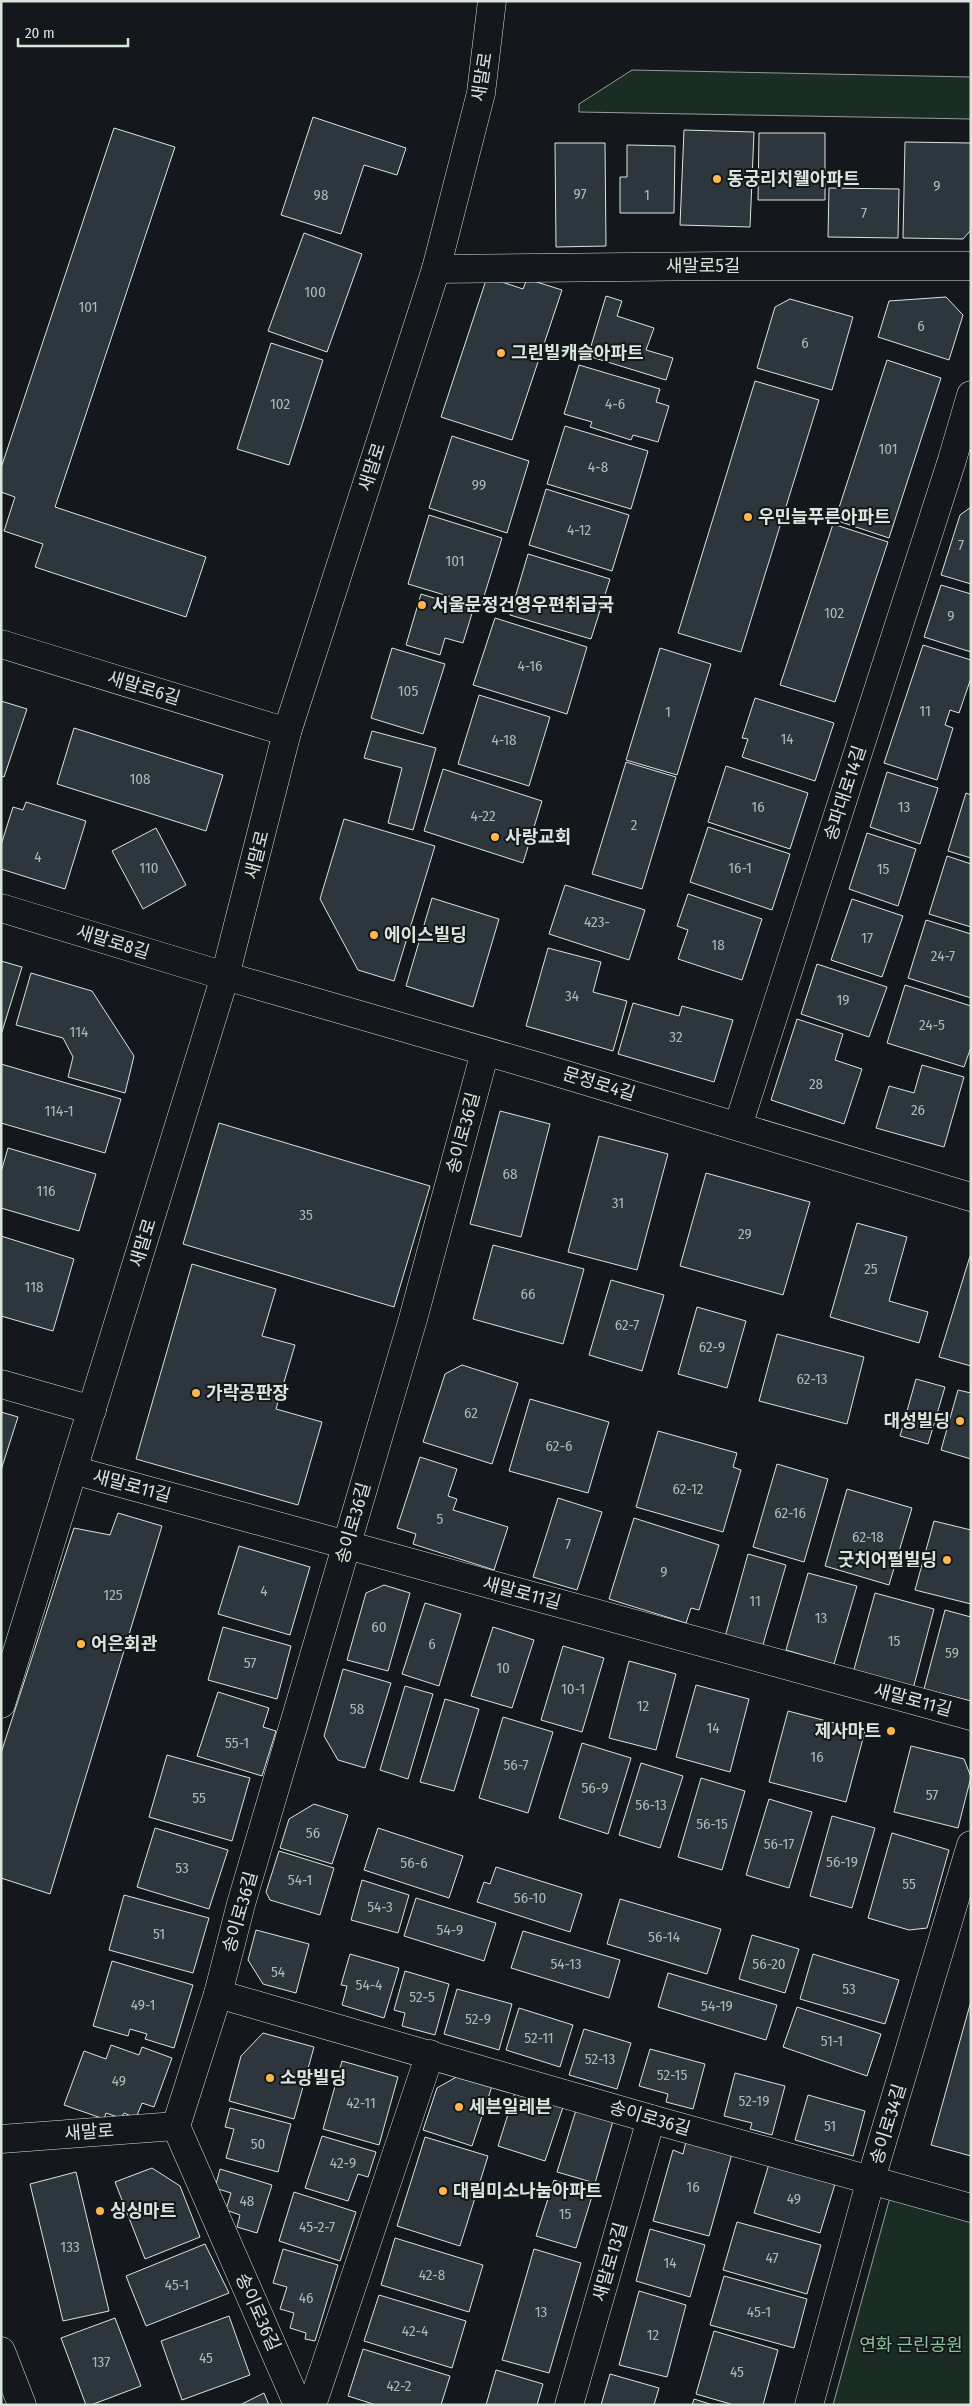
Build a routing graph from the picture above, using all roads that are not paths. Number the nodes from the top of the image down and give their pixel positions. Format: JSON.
{"nodes":[{"id":1,"x":492,"y":1,"type":"edge"},
{"id":2,"x":971,"y":266,"type":"edge"},
{"id":3,"x":436,"y":269,"type":"junction"},
{"id":4,"x":971,"y":395,"type":"edge"},
{"id":5,"x":962,"y":463,"type":"edge"},
{"id":6,"x":1,"y":644,"type":"edge"},
{"id":7,"x":288,"y":732,"type":"junction"},
{"id":8,"x":1,"y":908,"type":"edge"},
{"id":9,"x":225,"y":976,"type":"junction"},
{"id":10,"x":485,"y":1052,"type":"junction"},
{"id":11,"x":738,"y":1126,"type":"junction"},
{"id":12,"x":971,"y":1197,"type":"edge"},
{"id":13,"x":1,"y":1384,"type":"edge"},
{"id":14,"x":92,"y":1410,"type":"junction"},
{"id":15,"x":73,"y":1470,"type":"junction"},
{"id":16,"x":347,"y":1544,"type":"junction"},
{"id":17,"x":1,"y":1704,"type":"edge"},
{"id":18,"x":971,"y":1716,"type":"edge"},
{"id":19,"x":971,"y":1845,"type":"edge"},
{"id":20,"x":218,"y":1994,"type":"junction"},
{"id":21,"x":430,"y":2054,"type":"junction"},
{"id":22,"x":651,"y":2119,"type":"junction"},
{"id":23,"x":176,"y":2126,"type":"junction"},
{"id":24,"x":1,"y":2138,"type":"edge"},
{"id":25,"x":871,"y":2179,"type":"junction"},
{"id":26,"x":971,"y":2208,"type":"edge"},
{"id":27,"x":1,"y":2350,"type":"edge"},
{"id":28,"x":22,"y":2405,"type":"edge"},
{"id":29,"x":298,"y":2405,"type":"edge"},
{"id":30,"x":312,"y":2405,"type":"edge"},
{"id":31,"x":569,"y":2405,"type":"edge"},
{"id":32,"x":809,"y":2405,"type":"edge"}],
"edges":[{"from":1,"to":3,"type":"street","name":"새말로"},
{"from":2,"to":3,"type":"street","name":"새말로5길"},
{"from":3,"to":7,"type":"street","name":"새말로"},
{"from":4,"to":5,"type":"street","name":"송파대로14길"},
{"from":5,"to":11,"type":"street","name":"송파대로14길"},
{"from":6,"to":7,"type":"street","name":"새말로6길"},
{"from":7,"to":9,"type":"street","name":"새말로"},
{"from":8,"to":9,"type":"street","name":"새말로8길"},
{"from":9,"to":10,"type":"street","name":"문정로4길"},
{"from":9,"to":14,"type":"street","name":"새말로"},
{"from":10,"to":11,"type":"street","name":"문정로4길"},
{"from":10,"to":16,"type":"street","name":"송이로36길"},
{"from":11,"to":12,"type":"street","name":"문정로4길"},
{"from":13,"to":14,"type":"street"},
{"from":14,"to":15,"type":"street","name":"새말로"},
{"from":15,"to":16,"type":"street","name":"새말로11길"},
{"from":15,"to":17,"type":"street","name":"새말로"},
{"from":16,"to":18,"type":"street","name":"새말로11길"},
{"from":16,"to":20,"type":"street","name":"송이로36길"},
{"from":19,"to":25,"type":"street","name":"송이로34길"},
{"from":20,"to":21,"type":"street","name":"송이로36길"},
{"from":20,"to":23,"type":"street","name":"송이로36길"},
{"from":21,"to":22,"type":"street","name":"송이로36길"},
{"from":21,"to":30,"type":"street"},
{"from":22,"to":25,"type":"street","name":"송이로36길"},
{"from":22,"to":31,"type":"street","name":"새말로13길"},
{"from":23,"to":24,"type":"street","name":"새말로"},
{"from":23,"to":29,"type":"street","name":"송이로36길"},
{"from":25,"to":26,"type":"street","name":"송이로36길"},
{"from":25,"to":32,"type":"street","name":"송이로34길"},
{"from":27,"to":28,"type":"street"}]}
